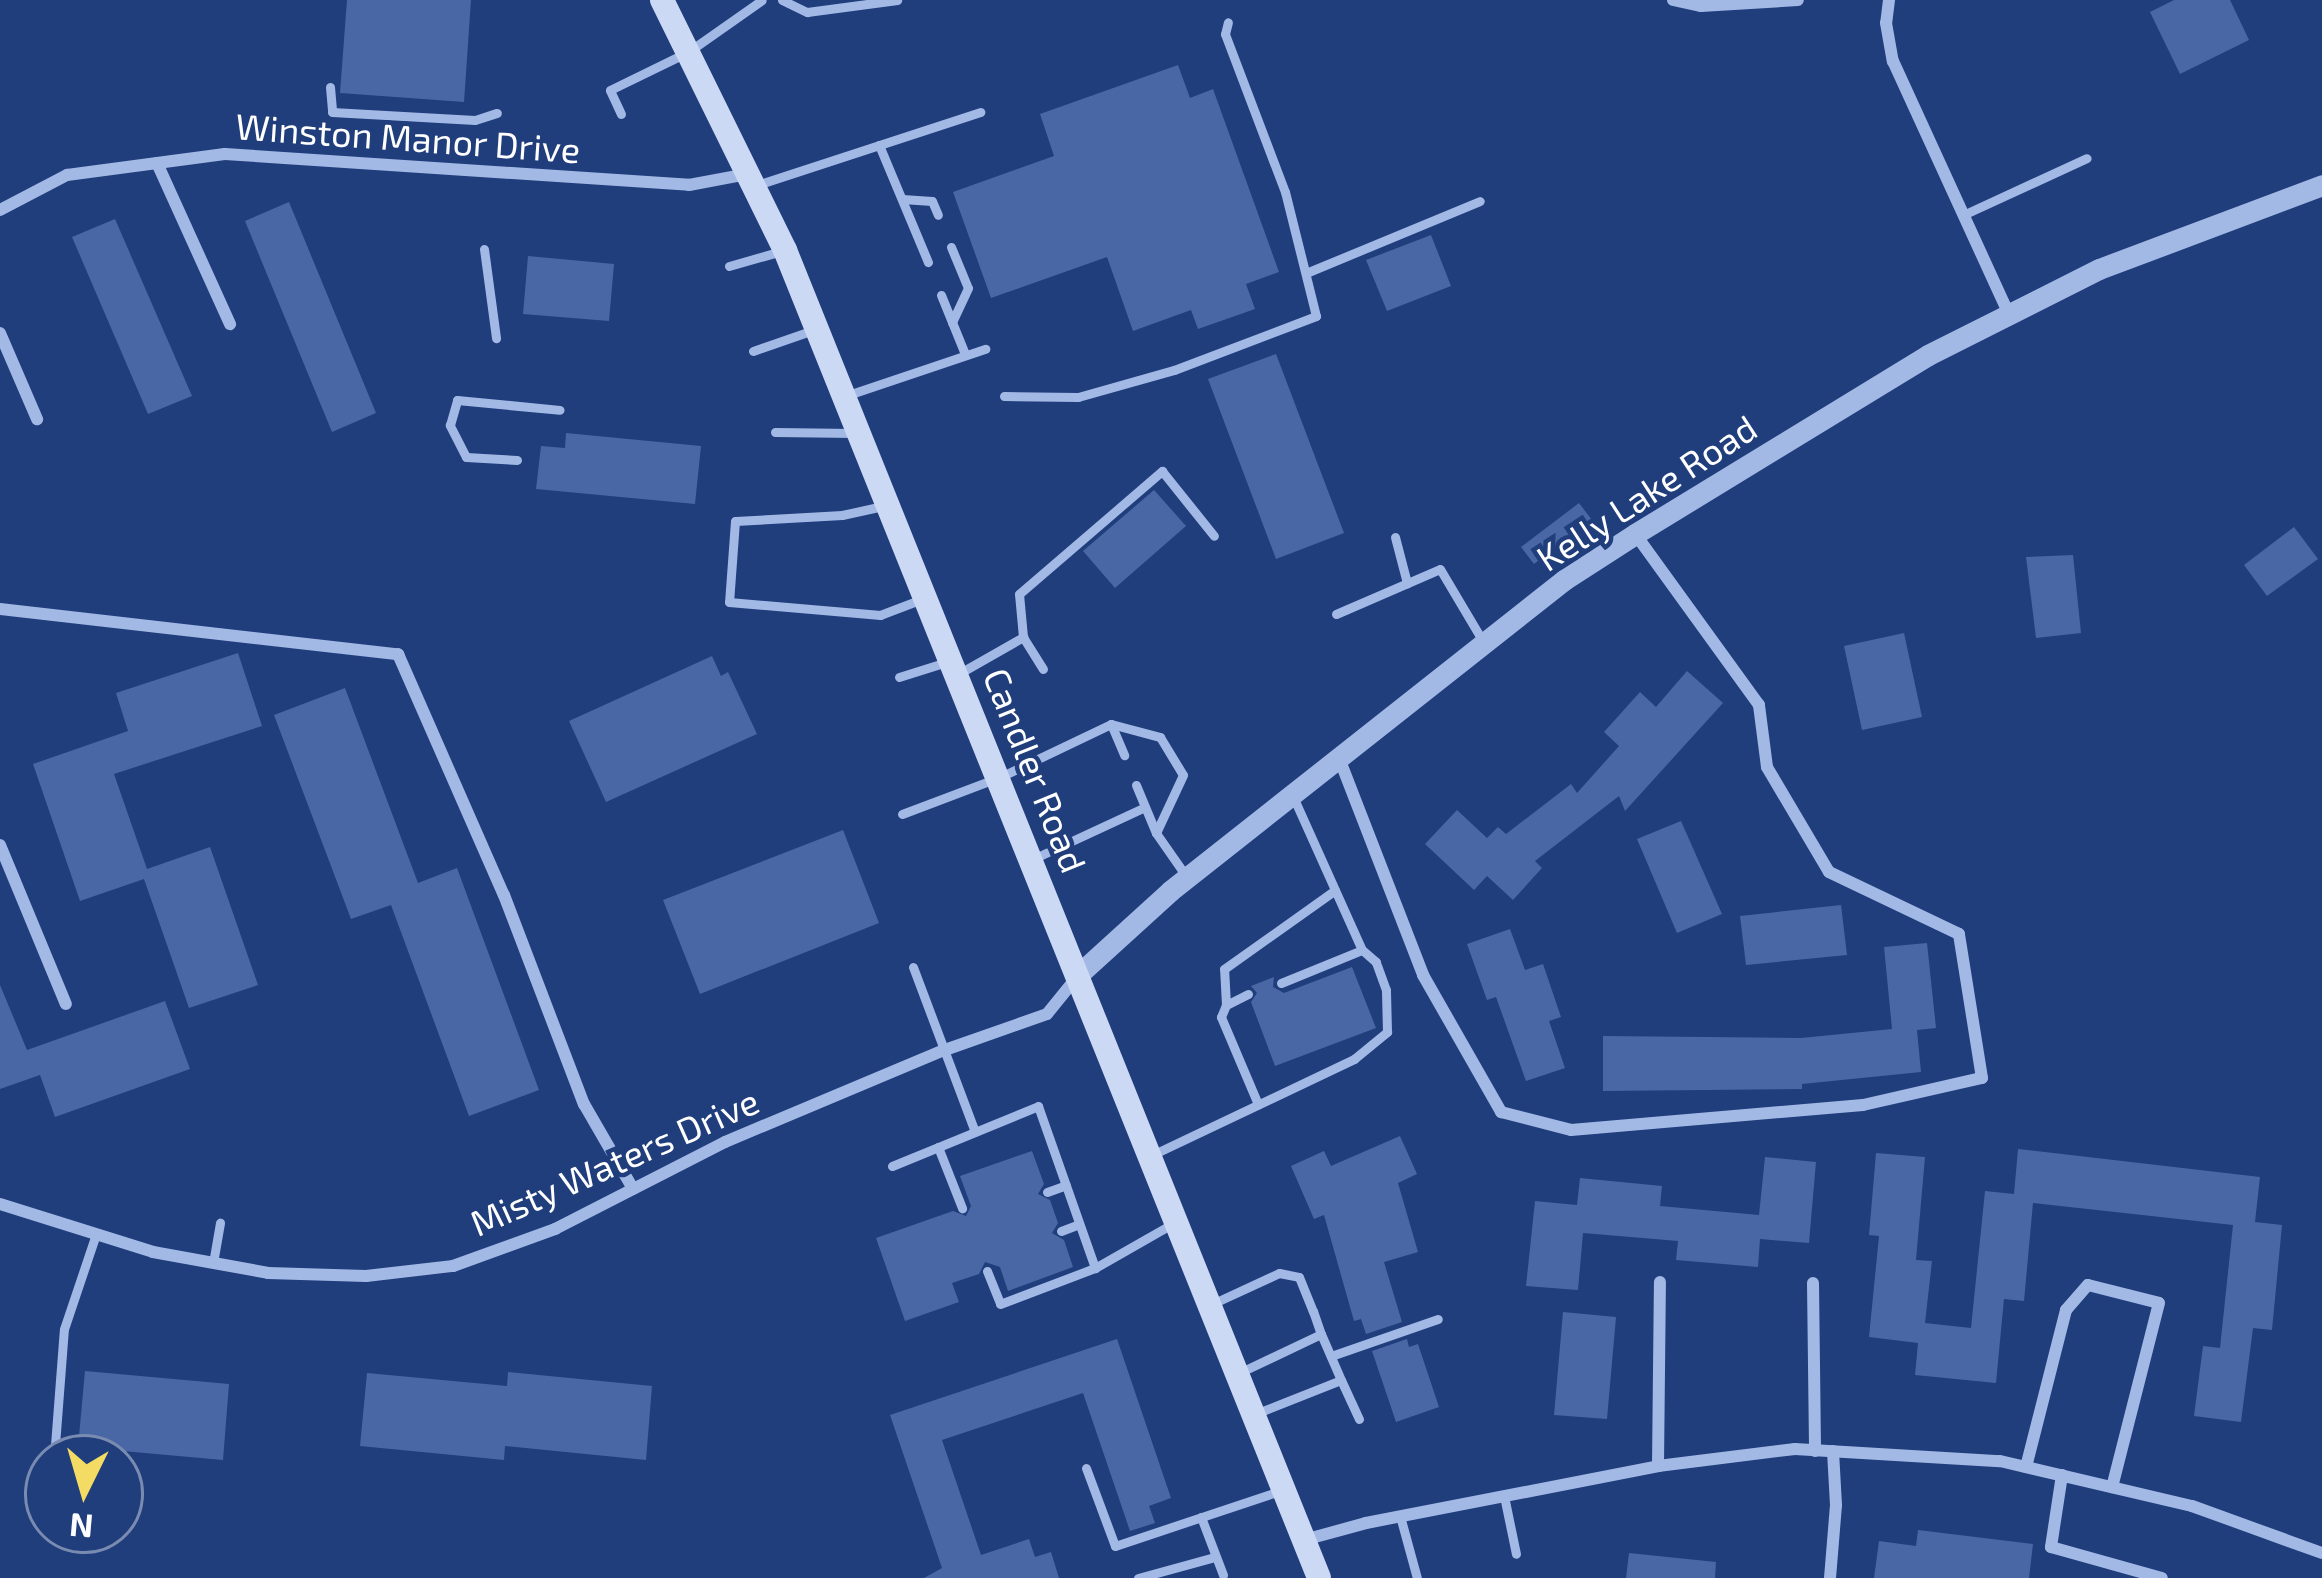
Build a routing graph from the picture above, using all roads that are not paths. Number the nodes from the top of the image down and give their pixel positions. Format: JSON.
{"nodes":[{"id":1,"x":662,"y":0,"type":"edge"},
{"id":2,"x":762,"y":0,"type":"edge"},
{"id":3,"x":782,"y":0,"type":"edge"},
{"id":4,"x":896,"y":0,"type":"edge"},
{"id":5,"x":1673,"y":0,"type":"edge"},
{"id":6,"x":1798,"y":0,"type":"edge"},
{"id":7,"x":1889,"y":0,"type":"edge"},
{"id":8,"x":1228,"y":22,"type":"dead end"},
{"id":9,"x":688,"y":52,"type":"junction"},
{"id":10,"x":330,"y":87,"type":"dead end"},
{"id":11,"x":497,"y":112,"type":"dead end"},
{"id":12,"x":980,"y":112,"type":"dead end"},
{"id":13,"x":621,"y":114,"type":"dead end"},
{"id":14,"x":879,"y":145,"type":"junction"},
{"id":15,"x":2087,"y":158,"type":"dead end"},
{"id":16,"x":157,"y":164,"type":"junction"},
{"id":17,"x":751,"y":180,"type":"junction"},
{"id":18,"x":2322,"y":185,"type":"edge"},
{"id":19,"x":902,"y":199,"type":"junction"},
{"id":20,"x":1480,"y":201,"type":"dead end"},
{"id":21,"x":0,"y":210,"type":"edge"},
{"id":22,"x":938,"y":215,"type":"dead end"},
{"id":23,"x":1963,"y":215,"type":"junction"},
{"id":24,"x":951,"y":247,"type":"dead end"},
{"id":25,"x":484,"y":249,"type":"dead end"},
{"id":26,"x":784,"y":250,"type":"junction"},
{"id":27,"x":928,"y":262,"type":"dead end"},
{"id":28,"x":729,"y":266,"type":"dead end"},
{"id":29,"x":1306,"y":274,"type":"junction"},
{"id":30,"x":941,"y":295,"type":"dead end"},
{"id":31,"x":2009,"y":314,"type":"junction"},
{"id":32,"x":952,"y":322,"type":"junction"},
{"id":33,"x":230,"y":324,"type":"dead end"},
{"id":34,"x":817,"y":329,"type":"junction"},
{"id":35,"x":0,"y":333,"type":"edge"},
{"id":36,"x":496,"y":338,"type":"dead end"},
{"id":37,"x":985,"y":349,"type":"dead end"},
{"id":38,"x":753,"y":351,"type":"dead end"},
{"id":39,"x":965,"y":354,"type":"junction"},
{"id":40,"x":844,"y":396,"type":"junction"},
{"id":41,"x":1004,"y":396,"type":"dead end"},
{"id":42,"x":560,"y":410,"type":"dead end"},
{"id":43,"x":37,"y":419,"type":"dead end"},
{"id":44,"x":775,"y":432,"type":"dead end"},
{"id":45,"x":860,"y":434,"type":"junction"},
{"id":46,"x":517,"y":460,"type":"dead end"},
{"id":47,"x":889,"y":505,"type":"junction"},
{"id":48,"x":1635,"y":534,"type":"junction"},
{"id":49,"x":1214,"y":536,"type":"dead end"},
{"id":50,"x":1394,"y":537,"type":"dead end"},
{"id":51,"x":1407,"y":583,"type":"junction"},
{"id":52,"x":927,"y":598,"type":"junction"},
{"id":53,"x":0,"y":608,"type":"edge"},
{"id":54,"x":1336,"y":614,"type":"dead end"},
{"id":55,"x":1023,"y":637,"type":"junction"},
{"id":56,"x":1484,"y":643,"type":"junction"},
{"id":57,"x":955,"y":667,"type":"junction"},
{"id":58,"x":1043,"y":669,"type":"dead end"},
{"id":59,"x":899,"y":676,"type":"dead end"},
{"id":60,"x":1111,"y":724,"type":"junction"},
{"id":61,"x":1124,"y":755,"type":"dead end"},
{"id":62,"x":1339,"y":758,"type":"junction"},
{"id":63,"x":1000,"y":777,"type":"junction"},
{"id":64,"x":1136,"y":785,"type":"dead end"},
{"id":65,"x":1292,"y":794,"type":"junction"},
{"id":66,"x":1145,"y":807,"type":"junction"},
{"id":67,"x":902,"y":814,"type":"dead end"},
{"id":68,"x":1156,"y":833,"type":"junction"},
{"id":69,"x":0,"y":845,"type":"edge"},
{"id":70,"x":1033,"y":859,"type":"junction"},
{"id":71,"x":1187,"y":877,"type":"junction"},
{"id":72,"x":1335,"y":890,"type":"junction"},
{"id":73,"x":1362,"y":950,"type":"junction"},
{"id":74,"x":914,"y":968,"type":"dead end"},
{"id":75,"x":1080,"y":973,"type":"junction"},
{"id":76,"x":1281,"y":983,"type":"dead end"},
{"id":77,"x":1248,"y":994,"type":"dead end"},
{"id":78,"x":67,"y":1004,"type":"dead end"},
{"id":79,"x":1226,"y":1005,"type":"junction"},
{"id":80,"x":942,"y":1051,"type":"junction"},
{"id":81,"x":1258,"y":1104,"type":"junction"},
{"id":82,"x":975,"y":1132,"type":"junction"},
{"id":83,"x":938,"y":1148,"type":"junction"},
{"id":84,"x":1152,"y":1154,"type":"junction"},
{"id":85,"x":892,"y":1166,"type":"dead end"},
{"id":86,"x":1066,"y":1185,"type":"junction"},
{"id":87,"x":633,"y":1189,"type":"junction"},
{"id":88,"x":1047,"y":1192,"type":"dead end"},
{"id":89,"x":0,"y":1204,"type":"edge"},
{"id":90,"x":962,"y":1208,"type":"dead end"},
{"id":91,"x":1179,"y":1220,"type":"junction"},
{"id":92,"x":220,"y":1223,"type":"dead end"},
{"id":93,"x":1079,"y":1224,"type":"junction"},
{"id":94,"x":1061,"y":1232,"type":"dead end"},
{"id":95,"x":96,"y":1234,"type":"junction"},
{"id":96,"x":213,"y":1263,"type":"junction"},
{"id":97,"x":1095,"y":1268,"type":"junction"},
{"id":98,"x":987,"y":1271,"type":"dead end"},
{"id":99,"x":1660,"y":1282,"type":"dead end"},
{"id":100,"x":1813,"y":1283,"type":"dead end"},
{"id":101,"x":1212,"y":1304,"type":"junction"},
{"id":102,"x":1438,"y":1319,"type":"dead end"},
{"id":103,"x":1321,"y":1334,"type":"junction"},
{"id":104,"x":1330,"y":1356,"type":"junction"},
{"id":105,"x":1239,"y":1373,"type":"junction"},
{"id":106,"x":1341,"y":1380,"type":"junction"},
{"id":107,"x":1255,"y":1414,"type":"junction"},
{"id":108,"x":1359,"y":1419,"type":"dead end"},
{"id":109,"x":56,"y":1434,"type":"edge"},
{"id":110,"x":1815,"y":1451,"type":"junction"},
{"id":111,"x":1833,"y":1451,"type":"junction"},
{"id":112,"x":1658,"y":1466,"type":"junction"},
{"id":113,"x":2026,"y":1467,"type":"junction"},
{"id":114,"x":1086,"y":1468,"type":"dead end"},
{"id":115,"x":2062,"y":1475,"type":"junction"},
{"id":116,"x":2113,"y":1487,"type":"junction"},
{"id":117,"x":1284,"y":1490,"type":"junction"},
{"id":118,"x":1504,"y":1496,"type":"junction"},
{"id":119,"x":1400,"y":1516,"type":"junction"},
{"id":120,"x":1201,"y":1517,"type":"junction"},
{"id":121,"x":1304,"y":1540,"type":"junction"},
{"id":122,"x":2322,"y":1553,"type":"edge"},
{"id":123,"x":1516,"y":1554,"type":"dead end"},
{"id":124,"x":1216,"y":1557,"type":"junction"},
{"id":125,"x":1223,"y":1575,"type":"edge"},
{"id":126,"x":1138,"y":1578,"type":"edge"},
{"id":127,"x":1319,"y":1578,"type":"edge"},
{"id":128,"x":1417,"y":1578,"type":"edge"},
{"id":129,"x":1830,"y":1578,"type":"edge"},
{"id":130,"x":2162,"y":1578,"type":"edge"}],
"edges":[{"from":1,"to":9,"type":"main road","name":"Candler Road"},
{"from":2,"to":9,"type":"lane"},
{"from":3,"to":4,"type":"lane"},
{"from":5,"to":6,"type":"street"},
{"from":7,"to":23,"type":"street"},
{"from":8,"to":29,"type":"lane"},
{"from":9,"to":13,"type":"lane"},
{"from":9,"to":17,"type":"main road","name":"Candler Road"},
{"from":10,"to":11,"type":"lane"},
{"from":12,"to":14,"type":"lane"},
{"from":14,"to":17,"type":"lane"},
{"from":14,"to":19,"type":"lane"},
{"from":15,"to":23,"type":"lane"},
{"from":16,"to":17,"type":"street","name":"Winston Manor Drive"},
{"from":16,"to":21,"type":"street","name":"Winston Manor Drive"},
{"from":16,"to":33,"type":"street"},
{"from":17,"to":26,"type":"main road","name":"Candler Road"},
{"from":18,"to":31,"type":"street","name":"Kelly Lake Road"},
{"from":19,"to":22,"type":"lane"},
{"from":19,"to":27,"type":"lane"},
{"from":20,"to":29,"type":"lane"},
{"from":23,"to":31,"type":"street"},
{"from":24,"to":32,"type":"lane"},
{"from":25,"to":36,"type":"lane"},
{"from":26,"to":28,"type":"lane"},
{"from":26,"to":34,"type":"main road","name":"Candler Road"},
{"from":29,"to":41,"type":"lane"},
{"from":30,"to":32,"type":"lane"},
{"from":31,"to":48,"type":"street","name":"Kelly Lake Road"},
{"from":32,"to":39,"type":"lane"},
{"from":34,"to":38,"type":"lane"},
{"from":34,"to":40,"type":"main road","name":"Candler Road"},
{"from":35,"to":43,"type":"street"},
{"from":37,"to":39,"type":"lane"},
{"from":39,"to":40,"type":"lane"},
{"from":40,"to":45,"type":"main road","name":"Candler Road"},
{"from":42,"to":46,"type":"lane"},
{"from":44,"to":45,"type":"lane"},
{"from":45,"to":47,"type":"main road","name":"Candler Road"},
{"from":47,"to":52,"type":"main road","name":"Candler Road"},
{"from":47,"to":52,"type":"lane"},
{"from":48,"to":56,"type":"street","name":"Kelly Lake Road"},
{"from":48,"to":62,"type":"street"},
{"from":49,"to":55,"type":"lane"},
{"from":50,"to":51,"type":"lane"},
{"from":51,"to":54,"type":"lane"},
{"from":51,"to":56,"type":"lane"},
{"from":52,"to":57,"type":"main road","name":"Candler Road"},
{"from":53,"to":87,"type":"street"},
{"from":55,"to":57,"type":"lane"},
{"from":55,"to":58,"type":"lane"},
{"from":56,"to":62,"type":"street","name":"Kelly Lake Road"},
{"from":57,"to":59,"type":"lane"},
{"from":57,"to":63,"type":"main road","name":"Candler Road"},
{"from":60,"to":61,"type":"lane"},
{"from":60,"to":63,"type":"lane"},
{"from":60,"to":68,"type":"lane"},
{"from":62,"to":65,"type":"street","name":"Kelly Lake Road"},
{"from":63,"to":67,"type":"lane"},
{"from":63,"to":70,"type":"main road","name":"Candler Road"},
{"from":64,"to":66,"type":"lane"},
{"from":65,"to":71,"type":"street","name":"Kelly Lake Road"},
{"from":65,"to":72,"type":"lane"},
{"from":66,"to":68,"type":"lane"},
{"from":66,"to":70,"type":"lane"},
{"from":68,"to":71,"type":"lane"},
{"from":69,"to":78,"type":"street"},
{"from":70,"to":75,"type":"main road","name":"Candler Road"},
{"from":71,"to":75,"type":"street","name":"Kelly Lake Road"},
{"from":72,"to":73,"type":"lane"},
{"from":72,"to":79,"type":"lane"},
{"from":73,"to":76,"type":"lane"},
{"from":73,"to":81,"type":"lane"},
{"from":74,"to":80,"type":"lane"},
{"from":75,"to":80,"type":"street","name":"Misty Waters Drive"},
{"from":75,"to":84,"type":"main road","name":"Candler Road"},
{"from":77,"to":79,"type":"lane"},
{"from":79,"to":81,"type":"lane"},
{"from":80,"to":82,"type":"lane"},
{"from":80,"to":87,"type":"street","name":"Misty Waters Drive"},
{"from":81,"to":84,"type":"lane"},
{"from":82,"to":83,"type":"lane"},
{"from":82,"to":86,"type":"lane"},
{"from":83,"to":85,"type":"lane"},
{"from":83,"to":90,"type":"lane"},
{"from":84,"to":91,"type":"main road","name":"Candler Road"},
{"from":86,"to":88,"type":"lane"},
{"from":86,"to":93,"type":"lane"},
{"from":87,"to":96,"type":"street","name":"Misty Waters Drive"},
{"from":89,"to":95,"type":"street","name":"Misty Waters Drive"},
{"from":91,"to":97,"type":"lane"},
{"from":91,"to":101,"type":"main road","name":"Candler Road"},
{"from":92,"to":96,"type":"lane"},
{"from":93,"to":94,"type":"lane"},
{"from":93,"to":97,"type":"lane"},
{"from":95,"to":96,"type":"street","name":"Misty Waters Drive"},
{"from":95,"to":109,"type":"lane"},
{"from":97,"to":98,"type":"lane"},
{"from":99,"to":112,"type":"street"},
{"from":100,"to":110,"type":"street"},
{"from":101,"to":103,"type":"lane"},
{"from":101,"to":105,"type":"main road","name":"Candler Road"},
{"from":102,"to":104,"type":"lane"},
{"from":103,"to":104,"type":"lane"},
{"from":103,"to":105,"type":"lane"},
{"from":104,"to":106,"type":"lane"},
{"from":105,"to":107,"type":"main road","name":"Candler Road"},
{"from":106,"to":107,"type":"lane"},
{"from":106,"to":108,"type":"lane"},
{"from":107,"to":117,"type":"main road","name":"Candler Road"},
{"from":110,"to":111,"type":"street"},
{"from":110,"to":112,"type":"street"},
{"from":111,"to":113,"type":"street"},
{"from":111,"to":129,"type":"street"},
{"from":112,"to":118,"type":"street"},
{"from":113,"to":115,"type":"street"},
{"from":113,"to":116,"type":"street"},
{"from":114,"to":120,"type":"lane"},
{"from":115,"to":116,"type":"street"},
{"from":115,"to":130,"type":"street"},
{"from":116,"to":122,"type":"street"},
{"from":117,"to":120,"type":"lane"},
{"from":117,"to":121,"type":"main road","name":"Candler Road"},
{"from":118,"to":119,"type":"street"},
{"from":118,"to":123,"type":"lane"},
{"from":119,"to":121,"type":"street"},
{"from":119,"to":128,"type":"lane"},
{"from":120,"to":124,"type":"lane"},
{"from":121,"to":127,"type":"main road","name":"Candler Road"},
{"from":124,"to":125,"type":"lane"},
{"from":124,"to":126,"type":"lane"}]}
